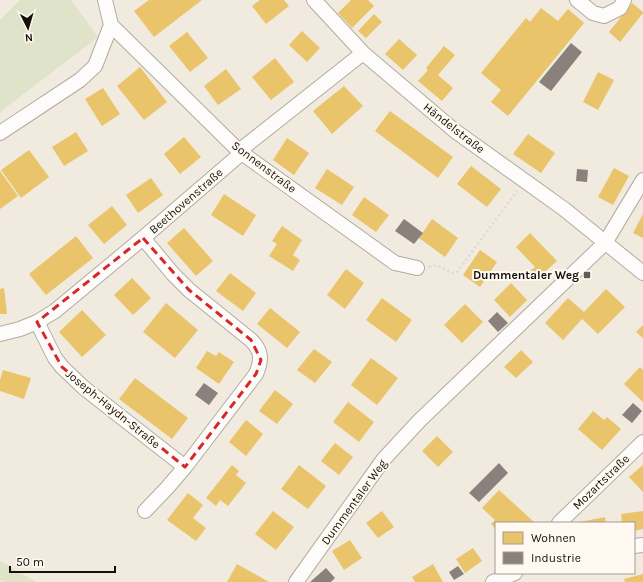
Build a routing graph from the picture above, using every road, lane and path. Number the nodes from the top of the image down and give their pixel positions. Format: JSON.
{"nodes":[{"id":1,"x":105,"y":0,"type":"edge"},
{"id":2,"x":314,"y":0,"type":"edge"},
{"id":3,"x":577,"y":0,"type":"edge"},
{"id":4,"x":624,"y":0,"type":"edge"},
{"id":5,"x":111,"y":25,"type":"junction"},
{"id":6,"x":363,"y":53,"type":"junction"},
{"id":7,"x":0,"y":133,"type":"edge"},
{"id":8,"x":239,"y":151,"type":"junction"},
{"id":9,"x":643,"y":180,"type":"edge"},
{"id":10,"x":524,"y":181,"type":"junction"},
{"id":11,"x":143,"y":238,"type":"junction"},
{"id":12,"x":605,"y":243,"type":"junction"},
{"id":13,"x":417,"y":268,"type":"joint"},
{"id":14,"x":643,"y":273,"type":"edge"},
{"id":15,"x":38,"y":322,"type":"junction"},
{"id":16,"x":0,"y":334,"type":"edge"},
{"id":17,"x":643,"y":442,"type":"edge"},
{"id":18,"x":184,"y":467,"type":"junction"},
{"id":19,"x":145,"y":510,"type":"dead end"},
{"id":20,"x":560,"y":522,"type":"edge"},
{"id":21,"x":513,"y":574,"type":"edge"},
{"id":22,"x":296,"y":582,"type":"edge"},
{"id":23,"x":493,"y":582,"type":"edge"}],
"edges":[{"from":1,"to":5,"type":"street"},
{"from":2,"to":6,"type":"street","name":"Händelstraße"},
{"from":3,"to":4,"type":"street"},
{"from":5,"to":7,"type":"street"},
{"from":5,"to":8,"type":"street","name":"Sonnenstraße"},
{"from":6,"to":8,"type":"street","name":"Beethovenstraße"},
{"from":6,"to":10,"type":"street","name":"Händelstraße"},
{"from":8,"to":11,"type":"street","name":"Beethovenstraße"},
{"from":8,"to":13,"type":"street","name":"Sonnenstraße"},
{"from":9,"to":12,"type":"street","name":"Dummentaler Weg"},
{"from":10,"to":12,"type":"street","name":"Händelstraße"},
{"from":10,"to":13,"type":"path"},
{"from":11,"to":15,"type":"street","name":"Beethovenstraße"},
{"from":11,"to":18,"type":"street"},
{"from":12,"to":14,"type":"street","name":"Händelstraße"},
{"from":12,"to":22,"type":"street","name":"Dummentaler Weg"},
{"from":15,"to":16,"type":"street","name":"Beethovenstraße"},
{"from":15,"to":18,"type":"street","name":"Joseph-Haydn-Straße"},
{"from":17,"to":20,"type":"street","name":"Mozartstraße"},
{"from":18,"to":19,"type":"street"},
{"from":21,"to":23,"type":"street"}]}
